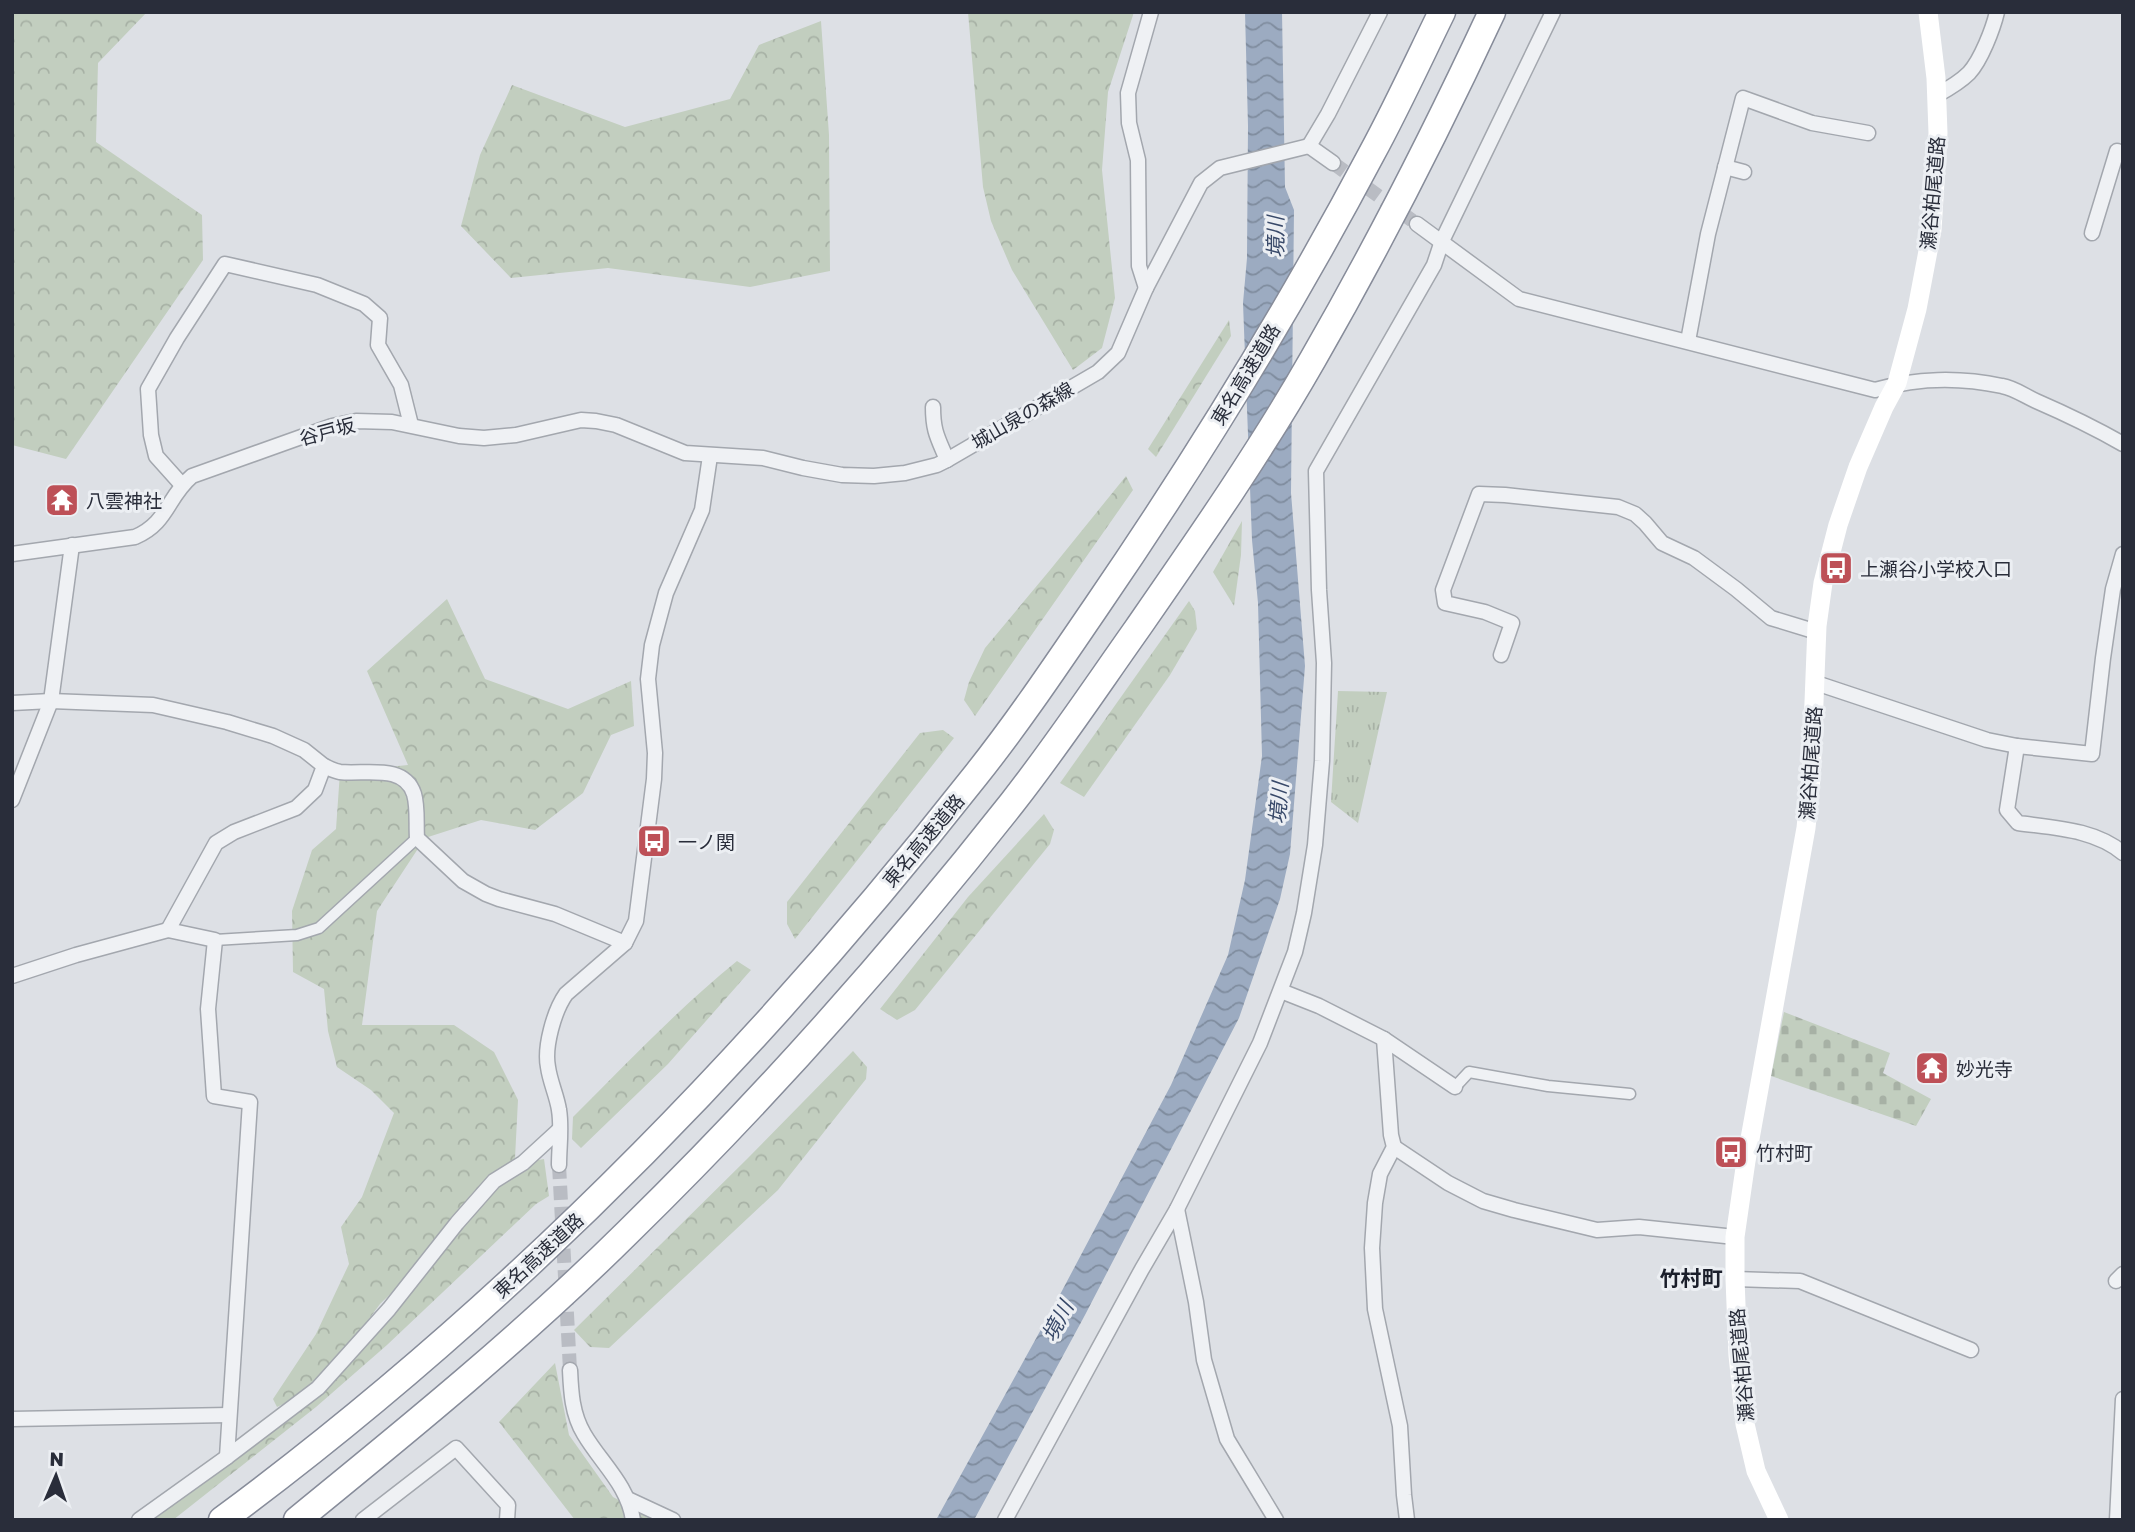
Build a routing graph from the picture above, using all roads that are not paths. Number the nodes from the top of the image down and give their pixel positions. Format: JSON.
{"nodes":[{"id":1,"x":1151,"y":12,"type":"edge"},
{"id":2,"x":1380,"y":12,"type":"edge"},
{"id":3,"x":1442,"y":12,"type":"edge"},
{"id":4,"x":1492,"y":12,"type":"edge"},
{"id":5,"x":1553,"y":12,"type":"edge"},
{"id":6,"x":1928,"y":12,"type":"edge"},
{"id":7,"x":1997,"y":12,"type":"edge"},
{"id":8,"x":1937,"y":95,"type":"junction"},
{"id":9,"x":1868,"y":133,"type":"dead end"},
{"id":10,"x":1309,"y":146,"type":"junction"},
{"id":11,"x":2123,"y":153,"type":"edge"},
{"id":12,"x":1333,"y":163,"type":"tunnel mouth"},
{"id":13,"x":1725,"y":167,"type":"junction"},
{"id":14,"x":1744,"y":172,"type":"dead end"},
{"id":15,"x":1417,"y":224,"type":"tunnel mouth"},
{"id":16,"x":2092,"y":233,"type":"dead end"},
{"id":17,"x":1442,"y":241,"type":"junction"},
{"id":18,"x":1146,"y":288,"type":"junction"},
{"id":19,"x":1688,"y":341,"type":"junction"},
{"id":20,"x":1897,"y":383,"type":"junction"},
{"id":21,"x":933,"y":407,"type":"dead end"},
{"id":22,"x":411,"y":425,"type":"junction"},
{"id":23,"x":2123,"y":444,"type":"edge"},
{"id":24,"x":710,"y":456,"type":"junction"},
{"id":25,"x":947,"y":460,"type":"junction"},
{"id":26,"x":182,"y":485,"type":"junction"},
{"id":27,"x":72,"y":545,"type":"junction"},
{"id":28,"x":12,"y":554,"type":"edge"},
{"id":29,"x":2123,"y":554,"type":"edge"},
{"id":30,"x":1817,"y":632,"type":"junction"},
{"id":31,"x":1502,"y":655,"type":"dead end"},
{"id":32,"x":1816,"y":683,"type":"junction"},
{"id":33,"x":51,"y":701,"type":"junction"},
{"id":34,"x":12,"y":703,"type":"edge"},
{"id":35,"x":2017,"y":746,"type":"junction"},
{"id":36,"x":324,"y":766,"type":"junction"},
{"id":37,"x":12,"y":800,"type":"edge"},
{"id":38,"x":417,"y":838,"type":"junction"},
{"id":39,"x":2123,"y":853,"type":"edge"},
{"id":40,"x":167,"y":930,"type":"junction"},
{"id":41,"x":215,"y":940,"type":"junction"},
{"id":42,"x":625,"y":943,"type":"junction"},
{"id":43,"x":12,"y":976,"type":"edge"},
{"id":44,"x":1281,"y":991,"type":"junction"},
{"id":45,"x":1384,"y":1039,"type":"junction"},
{"id":46,"x":1455,"y":1087,"type":"joint"},
{"id":47,"x":1630,"y":1094,"type":"dead end"},
{"id":48,"x":559,"y":1130,"type":"junction"},
{"id":49,"x":1394,"y":1147,"type":"junction"},
{"id":50,"x":559,"y":1165,"type":"tunnel mouth"},
{"id":51,"x":1177,"y":1209,"type":"junction"},
{"id":52,"x":1735,"y":1237,"type":"junction"},
{"id":53,"x":1735,"y":1279,"type":"junction"},
{"id":54,"x":1971,"y":1350,"type":"dead end"},
{"id":55,"x":570,"y":1370,"type":"tunnel mouth"},
{"id":56,"x":2123,"y":1399,"type":"edge"},
{"id":57,"x":229,"y":1415,"type":"junction"},
{"id":58,"x":12,"y":1419,"type":"edge"},
{"id":59,"x":227,"y":1457,"type":"junction"},
{"id":60,"x":630,"y":1500,"type":"junction"},
{"id":61,"x":1777,"y":1519,"type":"edge"},
{"id":62,"x":139,"y":1520,"type":"edge"},
{"id":63,"x":222,"y":1520,"type":"edge"},
{"id":64,"x":296,"y":1520,"type":"edge"},
{"id":65,"x":363,"y":1520,"type":"edge"},
{"id":66,"x":508,"y":1520,"type":"edge"},
{"id":67,"x":632,"y":1520,"type":"edge"},
{"id":68,"x":673,"y":1520,"type":"edge"},
{"id":69,"x":1005,"y":1520,"type":"edge"},
{"id":70,"x":1276,"y":1520,"type":"edge"},
{"id":71,"x":1408,"y":1520,"type":"edge"},
{"id":72,"x":2117,"y":1520,"type":"edge"}],
"edges":[{"from":1,"to":18,"type":"street"},
{"from":2,"to":10,"type":"street"},
{"from":3,"to":63,"type":"highway","name":"東名高速道路"},
{"from":4,"to":64,"type":"highway"},
{"from":5,"to":17,"type":"street"},
{"from":6,"to":8,"type":"main road","name":"瀬谷柏尾道路"},
{"from":7,"to":8,"type":"street"},
{"from":8,"to":20,"type":"main road","name":"瀬谷柏尾道路"},
{"from":9,"to":13,"type":"street"},
{"from":10,"to":12,"type":"street"},
{"from":10,"to":18,"type":"street","name":"城山泉の森線"},
{"from":11,"to":16,"type":"street"},
{"from":13,"to":14,"type":"street"},
{"from":13,"to":19,"type":"street"},
{"from":15,"to":17,"type":"street"},
{"from":17,"to":19,"type":"street"},
{"from":17,"to":44,"type":"street"},
{"from":18,"to":25,"type":"street","name":"城山泉の森線"},
{"from":19,"to":20,"type":"street"},
{"from":20,"to":23,"type":"street"},
{"from":20,"to":30,"type":"main road","name":"瀬谷柏尾道路"},
{"from":21,"to":25,"type":"street"},
{"from":22,"to":24,"type":"street","name":"谷戸坂"},
{"from":22,"to":26,"type":"street","name":"谷戸坂"},
{"from":22,"to":26,"type":"street"},
{"from":24,"to":25,"type":"street","name":"城山泉の森線"},
{"from":24,"to":42,"type":"street"},
{"from":26,"to":27,"type":"street"},
{"from":27,"to":28,"type":"street"},
{"from":27,"to":33,"type":"street"},
{"from":29,"to":35,"type":"street"},
{"from":30,"to":31,"type":"street"},
{"from":30,"to":32,"type":"main road","name":"瀬谷柏尾道路"},
{"from":32,"to":35,"type":"street"},
{"from":32,"to":52,"type":"main road","name":"瀬谷柏尾道路"},
{"from":33,"to":34,"type":"street"},
{"from":33,"to":36,"type":"street"},
{"from":33,"to":37,"type":"street"},
{"from":35,"to":39,"type":"street"},
{"from":36,"to":38,"type":"street"},
{"from":36,"to":40,"type":"street"},
{"from":38,"to":41,"type":"street"},
{"from":38,"to":42,"type":"street"},
{"from":40,"to":41,"type":"street"},
{"from":40,"to":43,"type":"street"},
{"from":41,"to":57,"type":"street"},
{"from":42,"to":48,"type":"street"},
{"from":44,"to":45,"type":"street"},
{"from":44,"to":51,"type":"street"},
{"from":45,"to":46,"type":"street"},
{"from":45,"to":49,"type":"street"},
{"from":46,"to":47,"type":"street"},
{"from":48,"to":50,"type":"street"},
{"from":48,"to":59,"type":"street"},
{"from":49,"to":52,"type":"street"},
{"from":49,"to":71,"type":"street"},
{"from":51,"to":69,"type":"street"},
{"from":51,"to":70,"type":"street"},
{"from":52,"to":53,"type":"main road","name":"瀬谷柏尾道路"},
{"from":53,"to":54,"type":"street"},
{"from":53,"to":61,"type":"main road","name":"瀬谷柏尾道路"},
{"from":55,"to":60,"type":"street"},
{"from":56,"to":72,"type":"street"},
{"from":57,"to":58,"type":"street"},
{"from":57,"to":59,"type":"street"},
{"from":59,"to":62,"type":"street"},
{"from":60,"to":67,"type":"street"},
{"from":60,"to":68,"type":"street"},
{"from":65,"to":66,"type":"street"}]}
